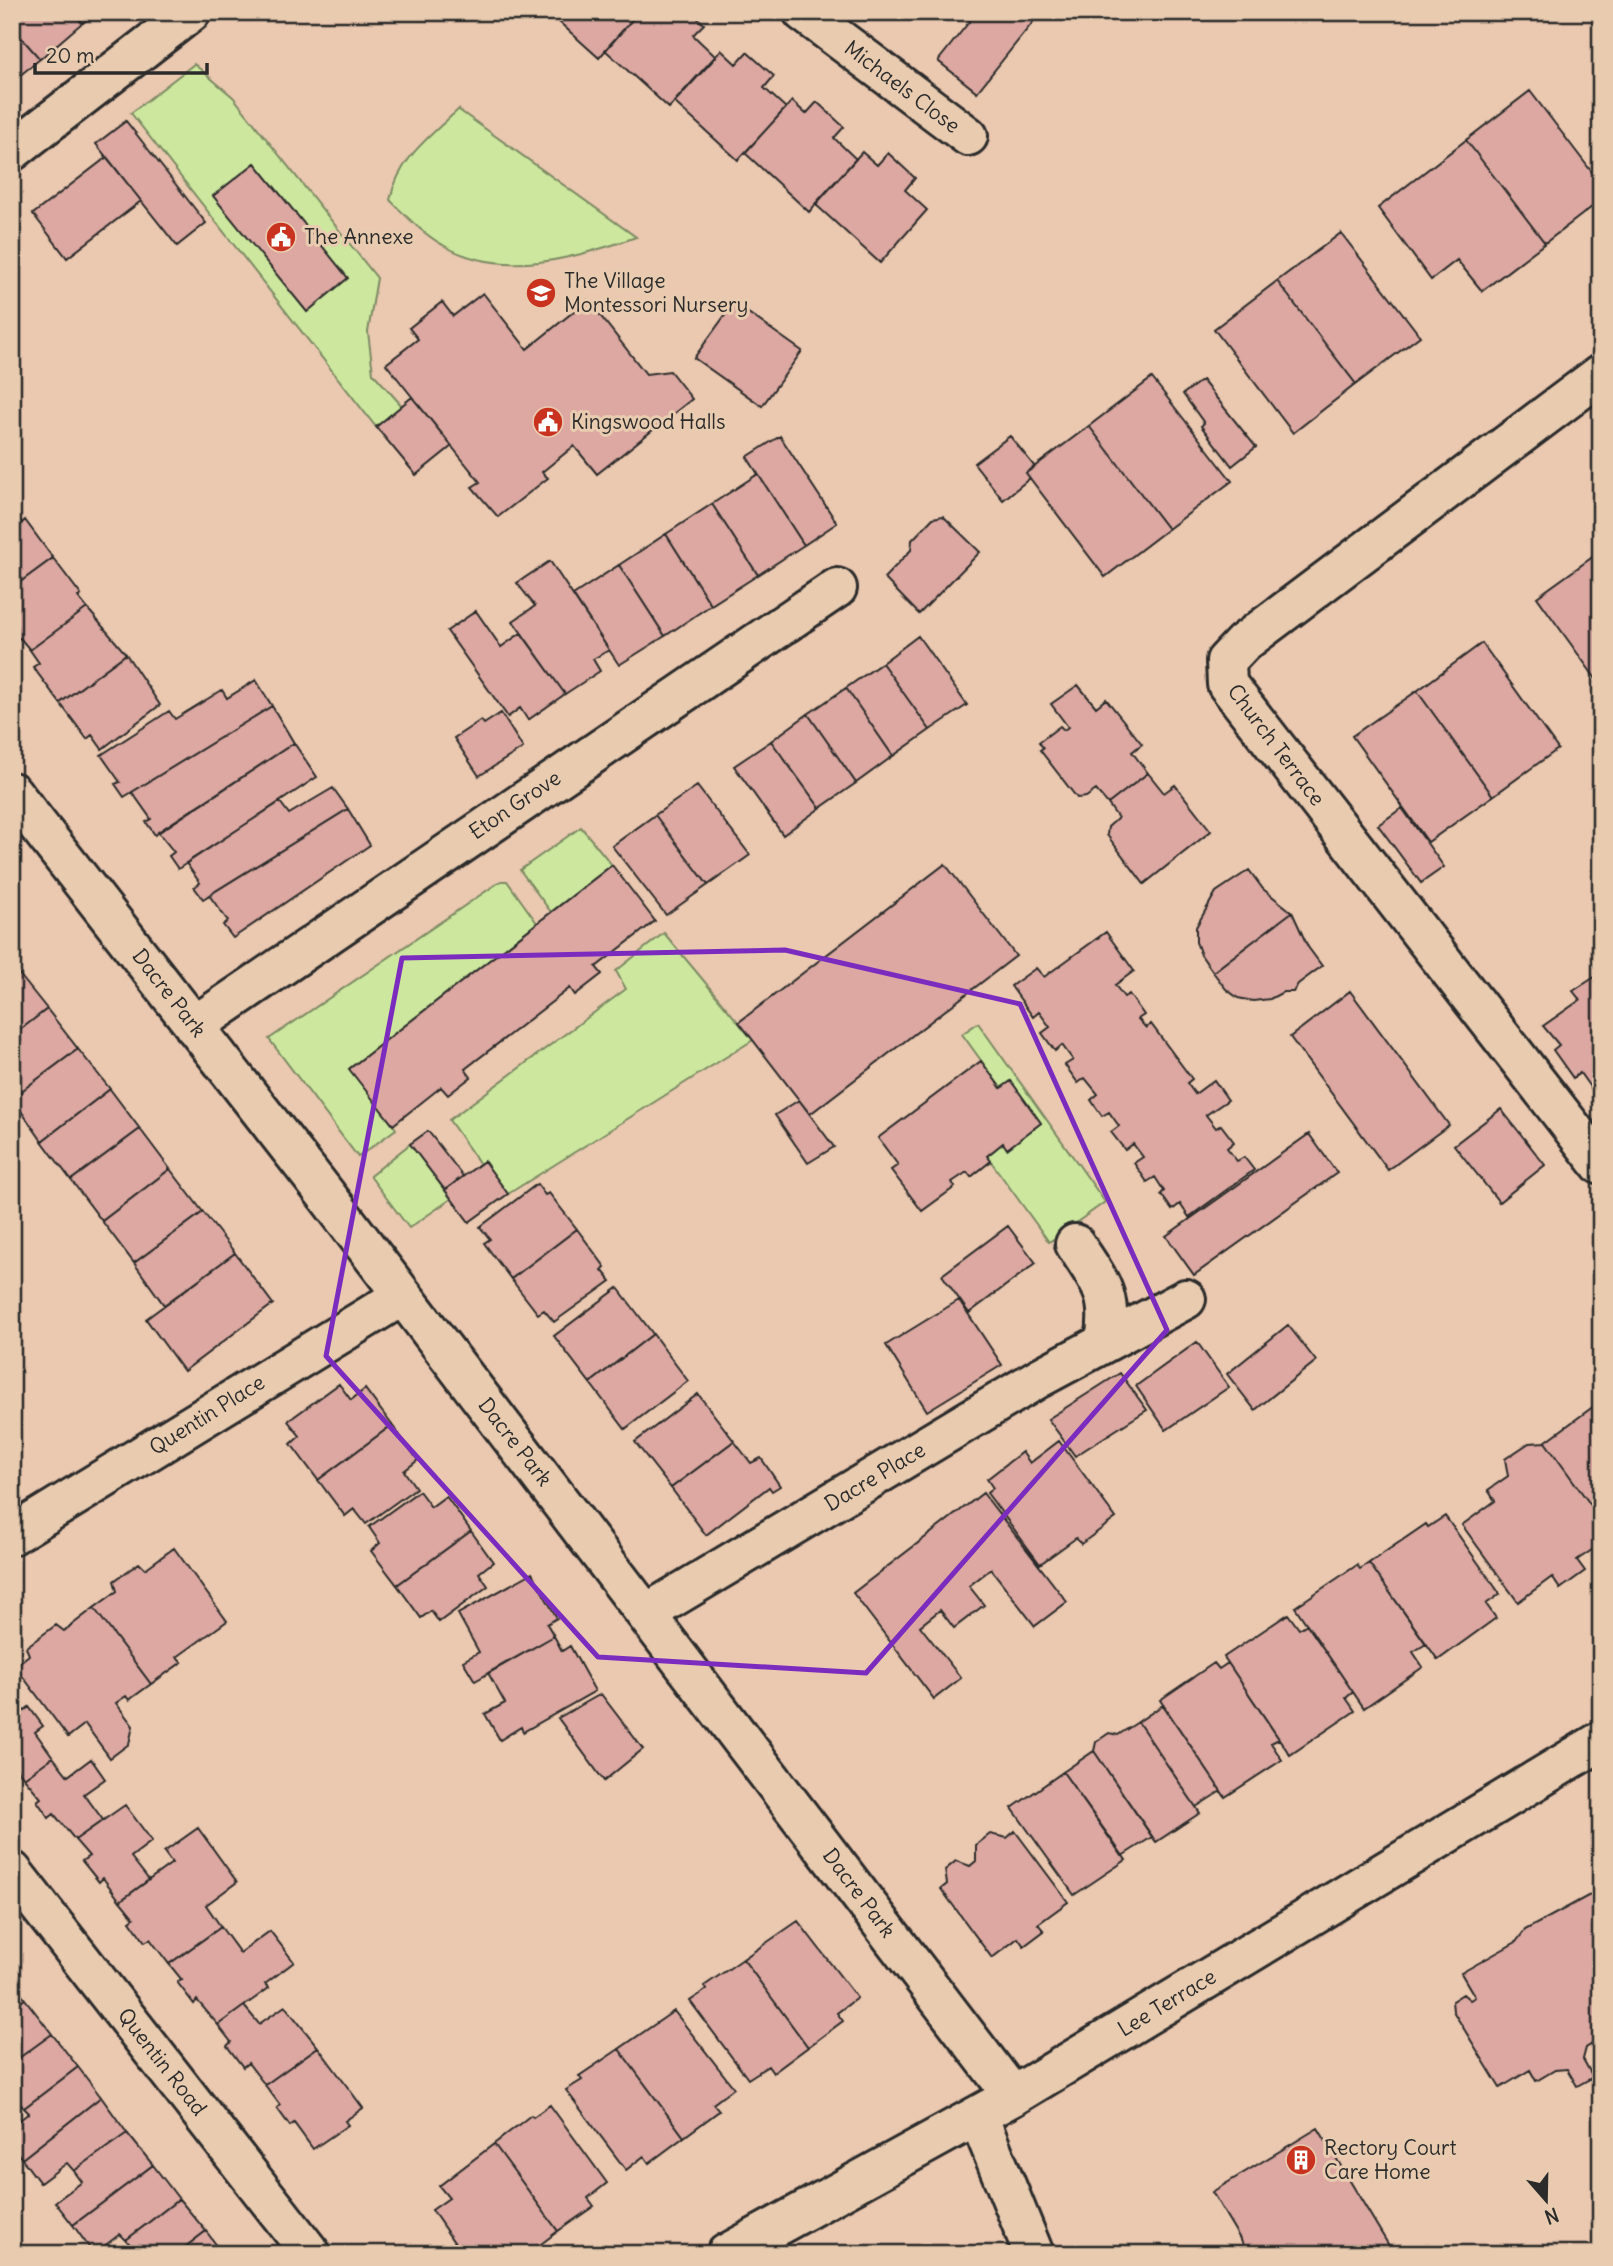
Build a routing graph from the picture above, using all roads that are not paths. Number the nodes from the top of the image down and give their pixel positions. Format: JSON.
{"nodes":[{"id":1,"x":191,"y":12,"type":"edge"},
{"id":2,"x":803,"y":12,"type":"edge"},
{"id":3,"x":968,"y":136,"type":"dead end"},
{"id":4,"x":12,"y":151,"type":"edge"},
{"id":5,"x":1601,"y":373,"type":"edge"},
{"id":6,"x":837,"y":588,"type":"dead end"},
{"id":7,"x":12,"y":792,"type":"edge"},
{"id":8,"x":194,"y":1026,"type":"junction"},
{"id":9,"x":1601,"y":1165,"type":"edge"},
{"id":10,"x":1075,"y":1244,"type":"dead end"},
{"id":11,"x":402,"y":1296,"type":"junction"},
{"id":12,"x":1186,"y":1299,"type":"dead end"},
{"id":13,"x":1105,"y":1342,"type":"junction"},
{"id":14,"x":12,"y":1535,"type":"edge"},
{"id":15,"x":647,"y":1614,"type":"junction"},
{"id":16,"x":1601,"y":1741,"type":"edge"},
{"id":17,"x":12,"y":1871,"type":"edge"},
{"id":18,"x":1013,"y":2096,"type":"junction"},
{"id":19,"x":978,"y":2116,"type":"junction"},
{"id":20,"x":311,"y":2254,"type":"edge"},
{"id":21,"x":726,"y":2254,"type":"edge"},
{"id":22,"x":1034,"y":2254,"type":"edge"}],
"edges":[{"from":1,"to":4,"type":"street"},
{"from":2,"to":3,"type":"street","name":"Michaels Close"},
{"from":5,"to":9,"type":"street","name":"Church Terrace"},
{"from":6,"to":8,"type":"street","name":"Eton Grove"},
{"from":7,"to":8,"type":"street","name":"Dacre Park"},
{"from":8,"to":11,"type":"street","name":"Dacre Park"},
{"from":10,"to":13,"type":"street"},
{"from":11,"to":14,"type":"street","name":"Quentin Place"},
{"from":11,"to":15,"type":"street","name":"Dacre Park"},
{"from":12,"to":13,"type":"street","name":"Dacre Place"},
{"from":13,"to":15,"type":"street","name":"Dacre Place"},
{"from":15,"to":18,"type":"street","name":"Dacre Park"},
{"from":16,"to":18,"type":"street","name":"Lee Terrace"},
{"from":17,"to":20,"type":"street","name":"Quentin Road"},
{"from":18,"to":19,"type":"street","name":"Lee Terrace"},
{"from":19,"to":21,"type":"street","name":"Lee Terrace"},
{"from":19,"to":22,"type":"street"}]}
